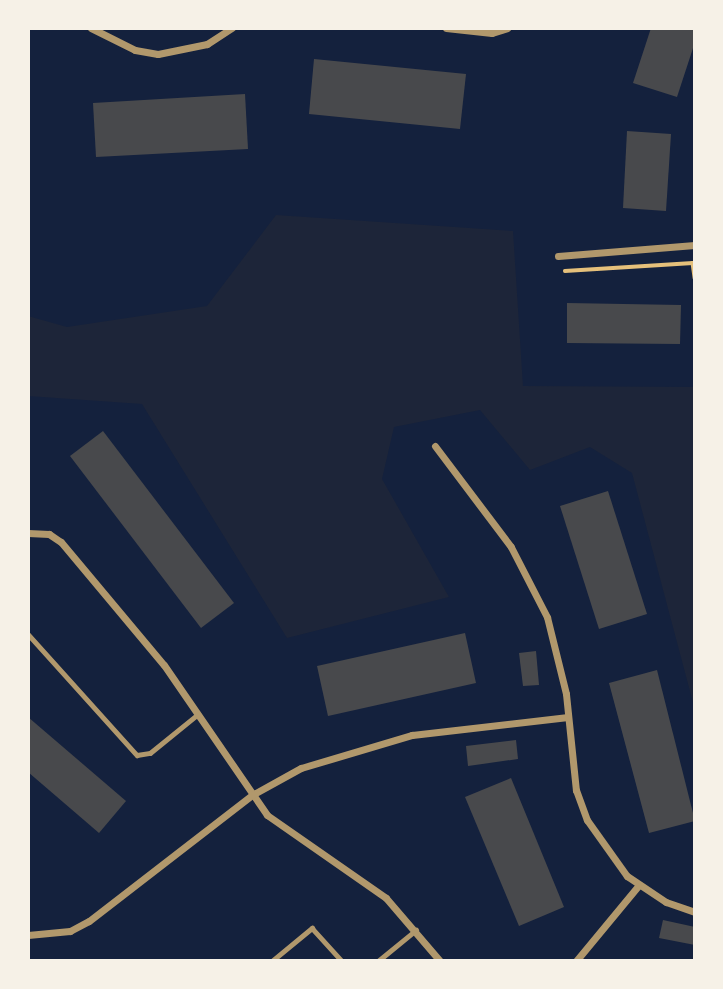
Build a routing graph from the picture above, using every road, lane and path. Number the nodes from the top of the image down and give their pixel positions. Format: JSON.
{"nodes":[{"id":1,"x":91,"y":28,"type":"edge"},
{"id":2,"x":232,"y":28,"type":"edge"},
{"id":3,"x":446,"y":28,"type":"edge"},
{"id":4,"x":507,"y":28,"type":"edge"},
{"id":5,"x":695,"y":245,"type":"edge"},
{"id":6,"x":558,"y":256,"type":"dead end"},
{"id":7,"x":559,"y":272,"type":"dead end"},
{"id":8,"x":695,"y":278,"type":"edge"},
{"id":9,"x":435,"y":446,"type":"dead end"},
{"id":10,"x":28,"y":533,"type":"edge"},
{"id":11,"x":28,"y":634,"type":"edge"},
{"id":12,"x":197,"y":715,"type":"junction"},
{"id":13,"x":568,"y":717,"type":"junction"},
{"id":14,"x":252,"y":795,"type":"junction"},
{"id":15,"x":638,"y":886,"type":"junction"},
{"id":16,"x":695,"y":912,"type":"edge"},
{"id":17,"x":416,"y":929,"type":"junction"},
{"id":18,"x":28,"y":935,"type":"edge"},
{"id":19,"x":271,"y":961,"type":"edge"},
{"id":20,"x":342,"y":961,"type":"edge"},
{"id":21,"x":377,"y":961,"type":"edge"},
{"id":22,"x":440,"y":961,"type":"edge"},
{"id":23,"x":576,"y":961,"type":"edge"}],
"edges":[{"from":1,"to":2,"type":"street"},
{"from":3,"to":4,"type":"street"},
{"from":5,"to":6,"type":"street"},
{"from":7,"to":8,"type":"path"},
{"from":9,"to":13,"type":"street"},
{"from":10,"to":12,"type":"street"},
{"from":11,"to":12,"type":"lane"},
{"from":12,"to":14,"type":"street"},
{"from":13,"to":14,"type":"street"},
{"from":13,"to":15,"type":"street"},
{"from":14,"to":17,"type":"street"},
{"from":14,"to":18,"type":"street"},
{"from":15,"to":16,"type":"street"},
{"from":15,"to":23,"type":"street"},
{"from":17,"to":21,"type":"lane"},
{"from":17,"to":22,"type":"street"},
{"from":19,"to":20,"type":"lane"}]}
